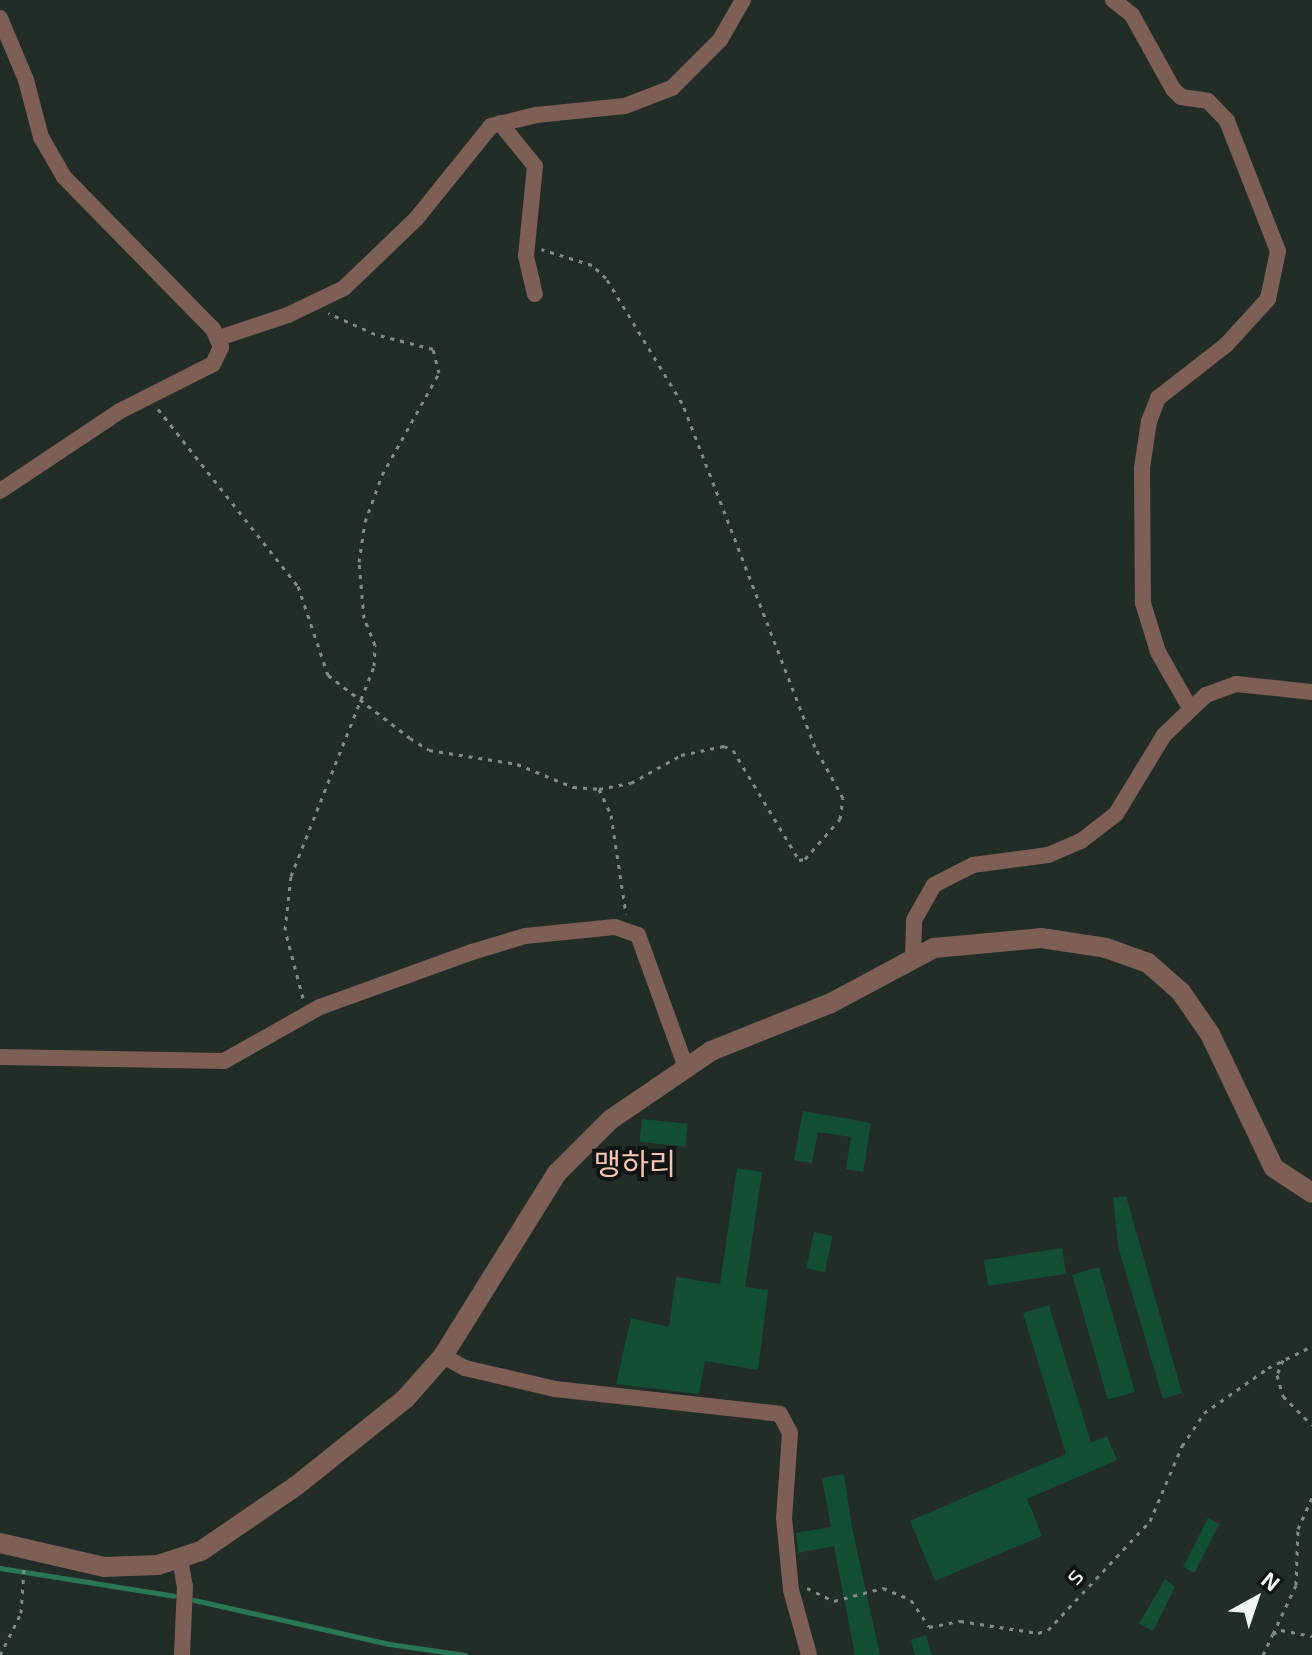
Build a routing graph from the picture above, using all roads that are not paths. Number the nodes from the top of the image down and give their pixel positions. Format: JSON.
{"nodes":[{"id":1,"x":743,"y":0,"type":"edge"},
{"id":2,"x":1113,"y":0,"type":"edge"},
{"id":3,"x":0,"y":18,"type":"edge"},
{"id":4,"x":500,"y":123,"type":"junction"},
{"id":5,"x":535,"y":294,"type":"dead end"},
{"id":6,"x":219,"y":338,"type":"junction"},
{"id":7,"x":0,"y":491,"type":"edge"},
{"id":8,"x":1312,"y":692,"type":"edge"},
{"id":9,"x":1190,"y":708,"type":"junction"},
{"id":10,"x":913,"y":955,"type":"junction"},
{"id":11,"x":0,"y":1057,"type":"edge"},
{"id":12,"x":685,"y":1065,"type":"junction"},
{"id":13,"x":1312,"y":1193,"type":"edge"},
{"id":14,"x":443,"y":1356,"type":"junction"},
{"id":15,"x":7,"y":1545,"type":"edge"},
{"id":16,"x":180,"y":1559,"type":"junction"},
{"id":17,"x":182,"y":1655,"type":"edge"},
{"id":18,"x":809,"y":1655,"type":"edge"}],
"edges":[{"from":1,"to":4,"type":"street"},
{"from":2,"to":9,"type":"street"},
{"from":3,"to":6,"type":"street"},
{"from":4,"to":5,"type":"street"},
{"from":4,"to":6,"type":"street"},
{"from":6,"to":7,"type":"street"},
{"from":8,"to":9,"type":"street"},
{"from":9,"to":10,"type":"street"},
{"from":10,"to":12,"type":"street"},
{"from":10,"to":13,"type":"street"},
{"from":11,"to":12,"type":"street"},
{"from":12,"to":14,"type":"street"},
{"from":14,"to":16,"type":"street"},
{"from":14,"to":18,"type":"street"},
{"from":15,"to":16,"type":"street"},
{"from":16,"to":17,"type":"street"}]}
